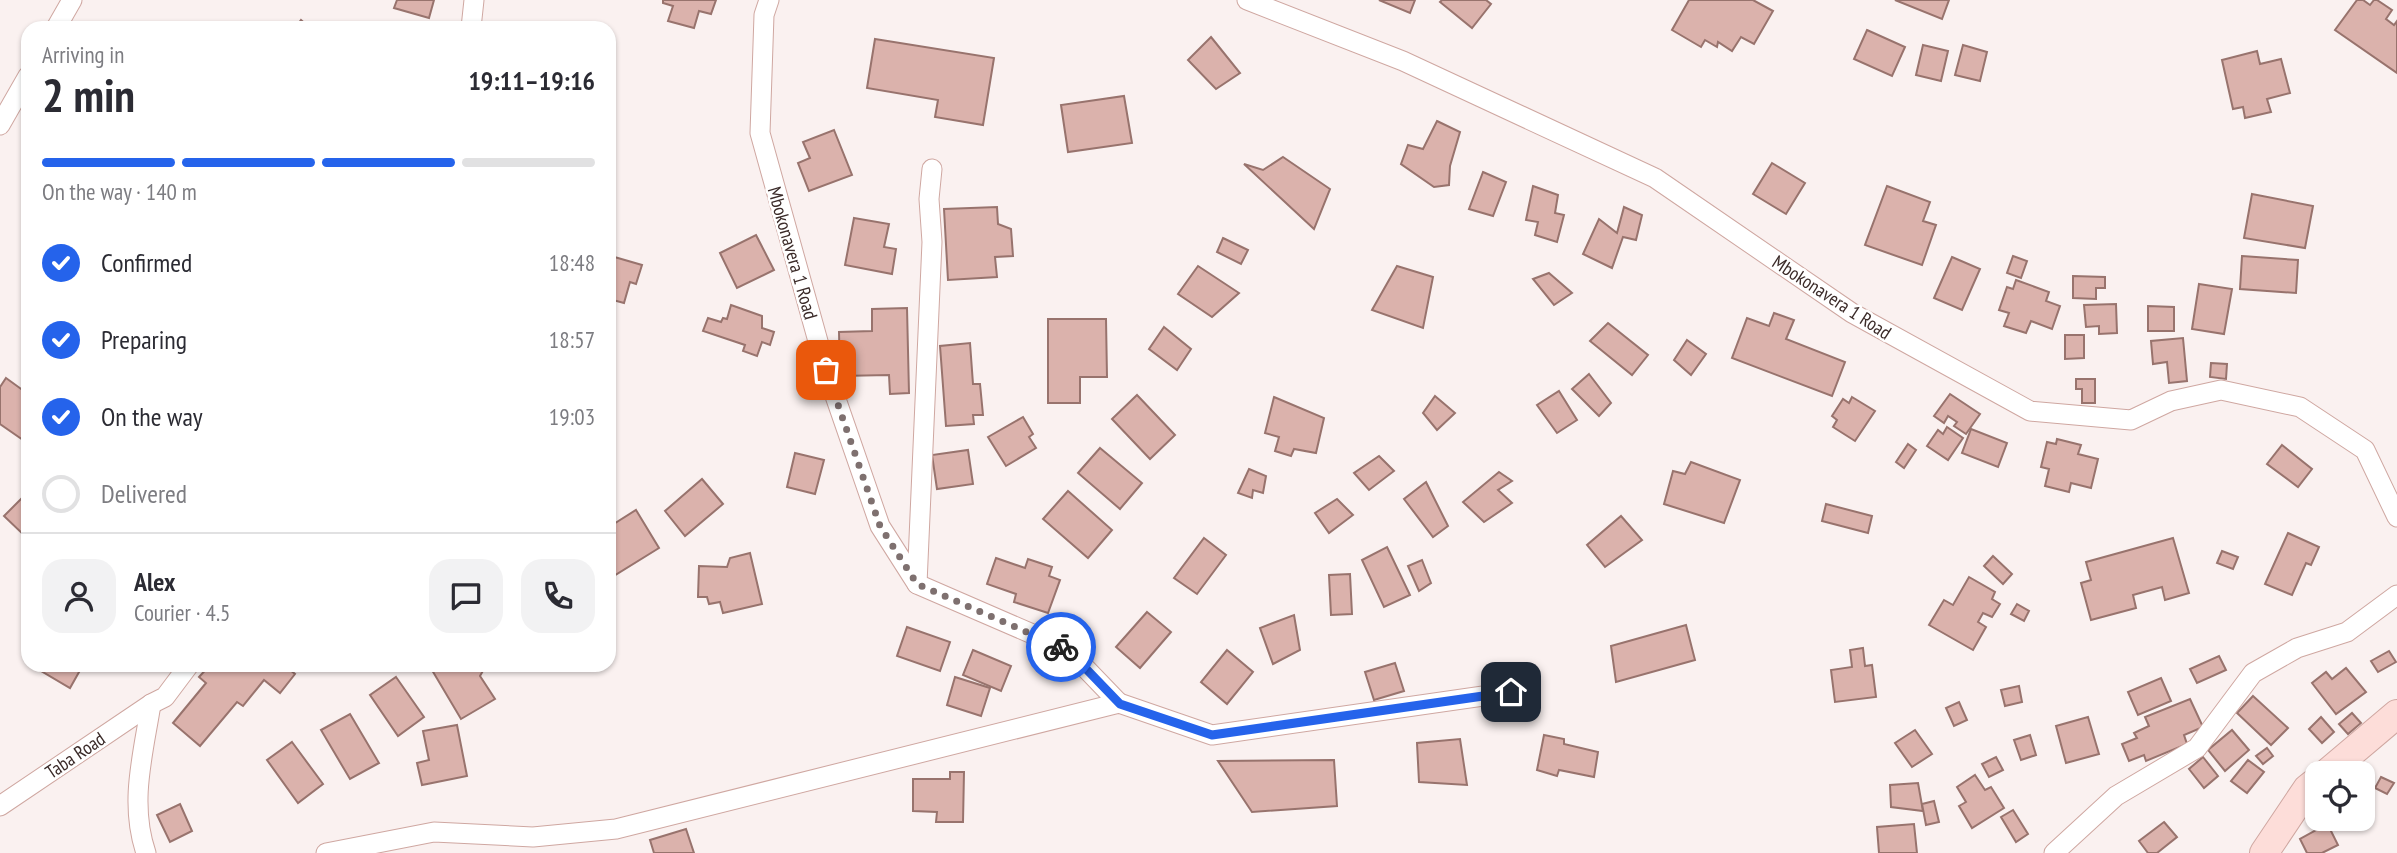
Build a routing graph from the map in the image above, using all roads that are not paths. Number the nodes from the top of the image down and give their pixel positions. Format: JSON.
{"nodes":[{"id":1,"x":72,"y":0,"type":"edge"},
{"id":2,"x":474,"y":0,"type":"edge"},
{"id":3,"x":769,"y":0,"type":"edge"},
{"id":4,"x":1247,"y":0,"type":"edge"},
{"id":5,"x":60,"y":21,"type":"edge"},
{"id":6,"x":472,"y":21,"type":"edge"},
{"id":7,"x":21,"y":88,"type":"edge"},
{"id":8,"x":0,"y":125,"type":"edge"},
{"id":9,"x":932,"y":169,"type":"dead end"},
{"id":10,"x":2397,"y":517,"type":"edge"},
{"id":11,"x":917,"y":584,"type":"junction"},
{"id":12,"x":2397,"y":595,"type":"edge"},
{"id":13,"x":184,"y":672,"type":"edge"},
{"id":14,"x":1511,"y":692,"type":"dead end"},
{"id":15,"x":1119,"y":703,"type":"junction"},
{"id":16,"x":150,"y":704,"type":"junction"},
{"id":17,"x":2397,"y":714,"type":"edge"},
{"id":18,"x":2341,"y":761,"type":"edge"},
{"id":19,"x":2305,"y":792,"type":"edge"},
{"id":20,"x":0,"y":806,"type":"edge"},
{"id":21,"x":146,"y":853,"type":"edge"},
{"id":22,"x":326,"y":853,"type":"edge"},
{"id":23,"x":2054,"y":853,"type":"edge"},
{"id":24,"x":2263,"y":853,"type":"edge"}],
"edges":[{"from":1,"to":5,"type":"street"},
{"from":2,"to":6,"type":"street"},
{"from":3,"to":11,"type":"street","name":"Mbokonavera 1 Road"},
{"from":4,"to":10,"type":"street","name":"Mbokonavera 1 Road"},
{"from":7,"to":8,"type":"street"},
{"from":9,"to":11,"type":"street"},
{"from":11,"to":15,"type":"street"},
{"from":12,"to":23,"type":"street"},
{"from":13,"to":16,"type":"street","name":"Taba Road"},
{"from":14,"to":15,"type":"street"},
{"from":15,"to":22,"type":"street"},
{"from":16,"to":20,"type":"street","name":"Taba Road"},
{"from":16,"to":21,"type":"street"},
{"from":17,"to":18,"type":"street"},
{"from":19,"to":24,"type":"street"}]}
